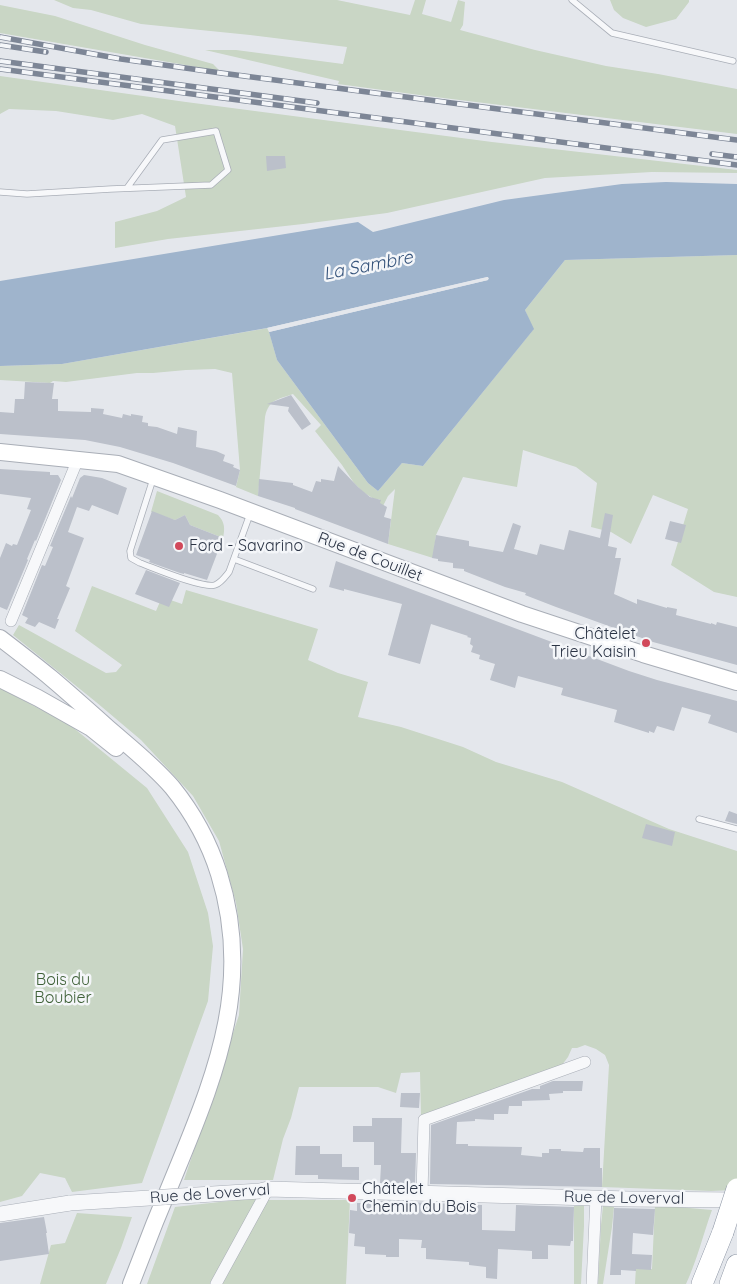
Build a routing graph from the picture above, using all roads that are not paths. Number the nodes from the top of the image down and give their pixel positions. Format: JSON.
{"nodes":[{"id":1,"x":572,"y":0,"type":"edge"},
{"id":2,"x":733,"y":61,"type":"dead end"},
{"id":3,"x":127,"y":188,"type":"junction"},
{"id":4,"x":0,"y":192,"type":"edge"},
{"id":5,"x":0,"y":452,"type":"edge"},
{"id":6,"x":78,"y":459,"type":"junction"},
{"id":7,"x":153,"y":477,"type":"junction"},
{"id":8,"x":251,"y":512,"type":"junction"},
{"id":9,"x":234,"y":559,"type":"junction"},
{"id":10,"x":313,"y":589,"type":"dead end"},
{"id":11,"x":11,"y":621,"type":"dead end"},
{"id":12,"x":0,"y":638,"type":"edge"},
{"id":13,"x":0,"y":679,"type":"edge"},
{"id":14,"x":737,"y":682,"type":"edge"},
{"id":15,"x":699,"y":819,"type":"dead end"},
{"id":16,"x":737,"y":829,"type":"edge"},
{"id":17,"x":585,"y":1062,"type":"dead end"},
{"id":18,"x":737,"y":1189,"type":"edge"},
{"id":19,"x":264,"y":1190,"type":"junction"},
{"id":20,"x":422,"y":1193,"type":"junction"},
{"id":21,"x":596,"y":1197,"type":"junction"},
{"id":22,"x":737,"y":1200,"type":"edge"},
{"id":23,"x":0,"y":1214,"type":"edge"},
{"id":24,"x":737,"y":1266,"type":"edge"},
{"id":25,"x":120,"y":1284,"type":"edge"},
{"id":26,"x":131,"y":1284,"type":"edge"},
{"id":27,"x":216,"y":1284,"type":"edge"},
{"id":28,"x":592,"y":1284,"type":"edge"},
{"id":29,"x":702,"y":1284,"type":"edge"},
{"id":30,"x":730,"y":1284,"type":"edge"}],
"edges":[{"from":1,"to":2,"type":"lane"},
{"from":3,"to":3,"type":"lane"},
{"from":3,"to":4,"type":"lane"},
{"from":5,"to":6,"type":"main road","name":"Rue de Couillet"},
{"from":6,"to":7,"type":"main road","name":"Rue de Couillet"},
{"from":6,"to":11,"type":"street"},
{"from":7,"to":8,"type":"main road","name":"Rue de Couillet"},
{"from":7,"to":9,"type":"lane"},
{"from":8,"to":9,"type":"lane"},
{"from":8,"to":14,"type":"main road","name":"Rue de Couillet"},
{"from":9,"to":10,"type":"lane"},
{"from":12,"to":26,"type":"main road"},
{"from":13,"to":25,"type":"main road"},
{"from":15,"to":16,"type":"lane"},
{"from":17,"to":20,"type":"street"},
{"from":18,"to":29,"type":"highway","bridge":true},
{"from":19,"to":20,"type":"street","name":"Rue de Loverval"},
{"from":19,"to":23,"type":"street","name":"Rue de Loverval","bridge":true},
{"from":19,"to":27,"type":"street"},
{"from":20,"to":21,"type":"street","name":"Rue de Loverval"},
{"from":21,"to":22,"type":"street","name":"Rue de Loverval"},
{"from":21,"to":28,"type":"street"},
{"from":24,"to":30,"type":"highway"}]}
